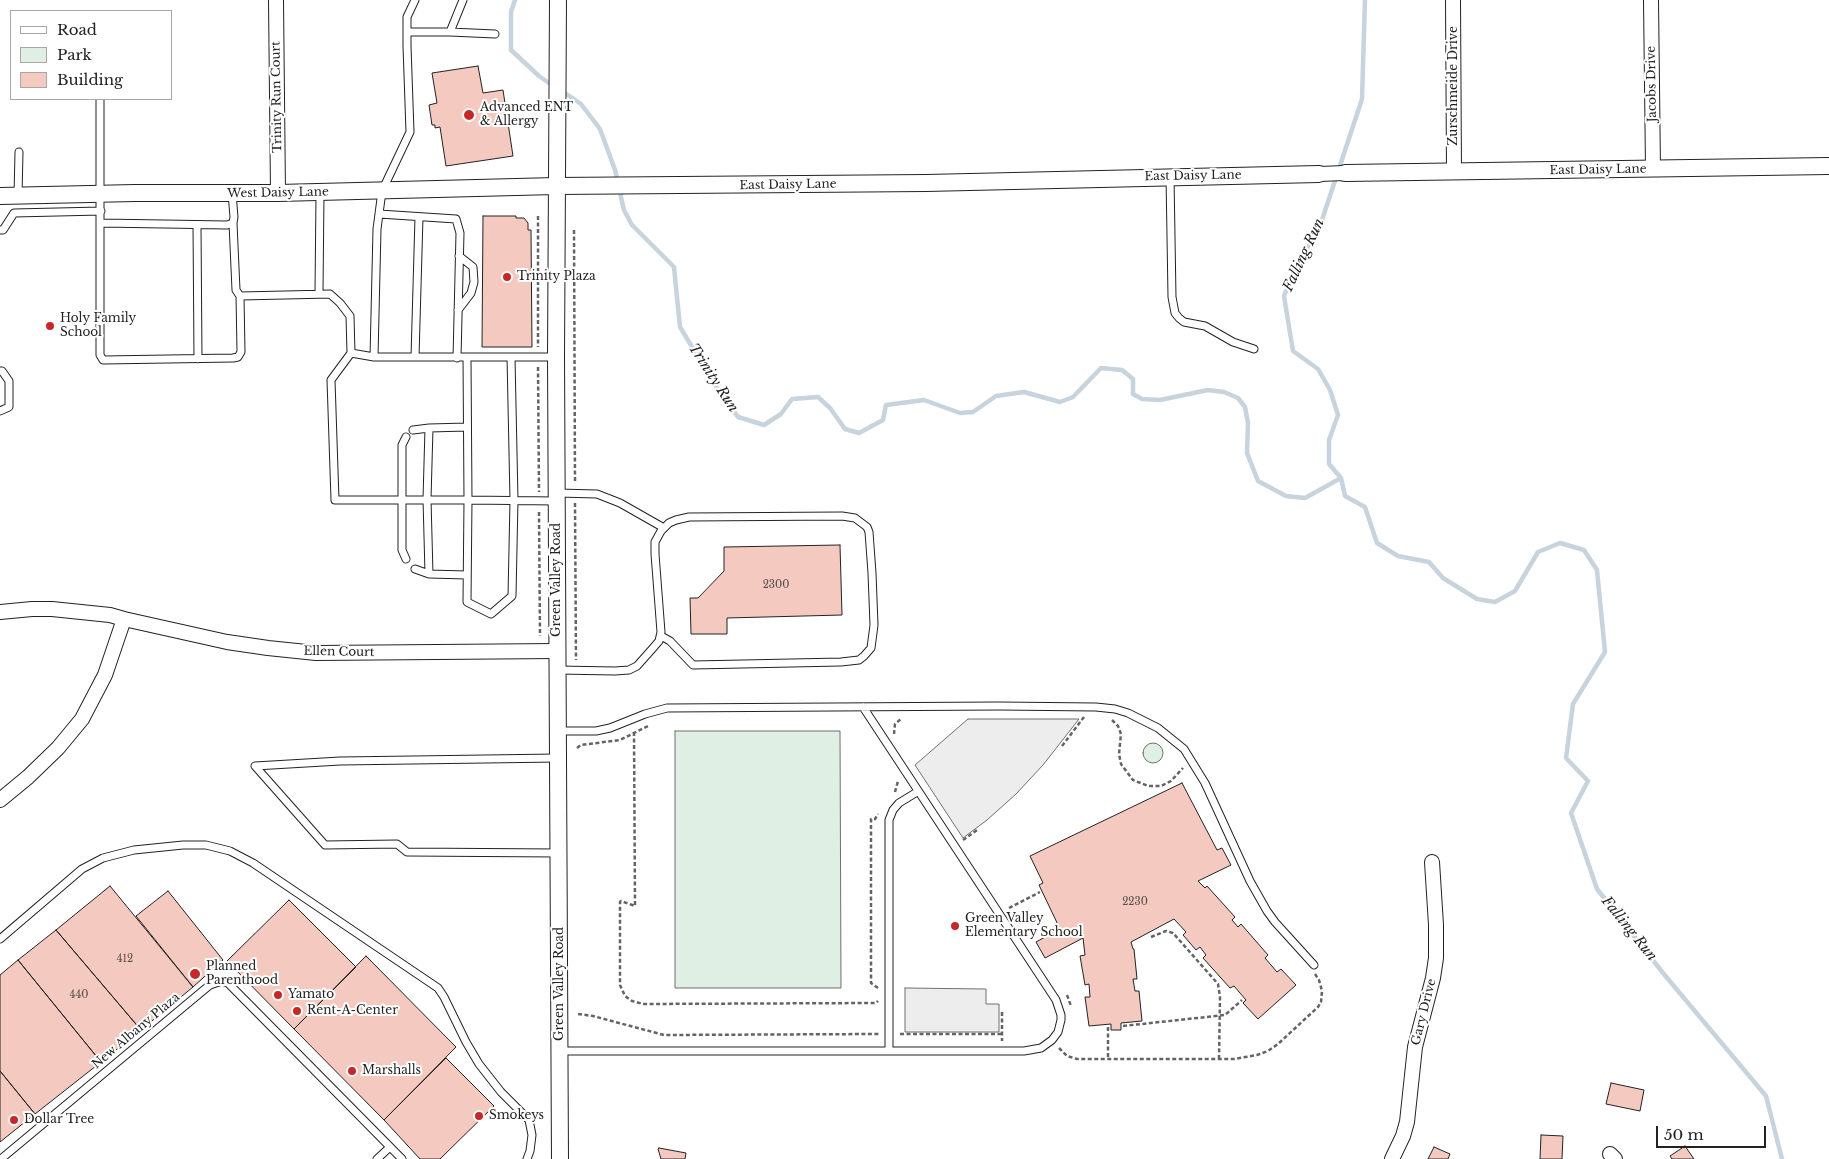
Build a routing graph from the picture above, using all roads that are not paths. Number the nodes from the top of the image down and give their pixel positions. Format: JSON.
{"nodes":[{"id":1,"x":276,"y":0,"type":"edge"},
{"id":2,"x":415,"y":0,"type":"edge"},
{"id":3,"x":463,"y":0,"type":"edge"},
{"id":4,"x":558,"y":0,"type":"edge"},
{"id":5,"x":1453,"y":0,"type":"edge"},
{"id":6,"x":1651,"y":0,"type":"edge"},
{"id":7,"x":407,"y":32,"type":"junction"},
{"id":8,"x":450,"y":32,"type":"junction"},
{"id":9,"x":495,"y":34,"type":"dead end"},
{"id":10,"x":100,"y":100,"type":"edge"},
{"id":11,"x":19,"y":152,"type":"dead end"},
{"id":12,"x":1829,"y":166,"type":"edge"},
{"id":13,"x":1653,"y":169,"type":"junction"},
{"id":14,"x":1454,"y":171,"type":"junction"},
{"id":15,"x":1345,"y":173,"type":"joint"},
{"id":16,"x":1319,"y":174,"type":"joint"},
{"id":17,"x":1170,"y":176,"type":"junction"},
{"id":18,"x":556,"y":186,"type":"junction"},
{"id":19,"x":382,"y":190,"type":"junction"},
{"id":20,"x":320,"y":192,"type":"junction"},
{"id":21,"x":278,"y":193,"type":"junction"},
{"id":22,"x":100,"y":194,"type":"junction"},
{"id":23,"x":232,"y":194,"type":"junction"},
{"id":24,"x":0,"y":196,"type":"edge"},
{"id":25,"x":18,"y":196,"type":"junction"},
{"id":26,"x":101,"y":211,"type":"junction"},
{"id":27,"x":379,"y":214,"type":"junction"},
{"id":28,"x":419,"y":217,"type":"junction"},
{"id":29,"x":101,"y":223,"type":"junction"},
{"id":30,"x":233,"y":223,"type":"junction"},
{"id":31,"x":196,"y":225,"type":"junction"},
{"id":32,"x":0,"y":230,"type":"edge"},
{"id":33,"x":459,"y":256,"type":"junction"},
{"id":34,"x":319,"y":293,"type":"junction"},
{"id":35,"x":240,"y":296,"type":"junction"},
{"id":36,"x":458,"y":310,"type":"junction"},
{"id":37,"x":1254,"y":350,"type":"dead end"},
{"id":38,"x":351,"y":353,"type":"junction"},
{"id":39,"x":374,"y":357,"type":"junction"},
{"id":40,"x":415,"y":357,"type":"junction"},
{"id":41,"x":511,"y":357,"type":"junction"},
{"id":42,"x":556,"y":357,"type":"junction"},
{"id":43,"x":457,"y":358,"type":"junction"},
{"id":44,"x":468,"y":358,"type":"junction"},
{"id":45,"x":198,"y":359,"type":"junction"},
{"id":46,"x":0,"y":371,"type":"edge"},
{"id":47,"x":0,"y":411,"type":"edge"},
{"id":48,"x":429,"y":428,"type":"junction"},
{"id":49,"x":467,"y":428,"type":"junction"},
{"id":50,"x":413,"y":430,"type":"dead end"},
{"id":51,"x":406,"y":437,"type":"dead end"},
{"id":52,"x":557,"y":497,"type":"junction"},
{"id":53,"x":403,"y":499,"type":"junction"},
{"id":54,"x":427,"y":499,"type":"junction"},
{"id":55,"x":468,"y":500,"type":"junction"},
{"id":56,"x":514,"y":500,"type":"junction"},
{"id":57,"x":664,"y":528,"type":"junction"},
{"id":58,"x":406,"y":559,"type":"dead end"},
{"id":59,"x":415,"y":569,"type":"dead end"},
{"id":60,"x":429,"y":574,"type":"junction"},
{"id":61,"x":467,"y":575,"type":"junction"},
{"id":62,"x":0,"y":612,"type":"edge"},
{"id":63,"x":124,"y":619,"type":"junction"},
{"id":64,"x":661,"y":636,"type":"junction"},
{"id":65,"x":557,"y":651,"type":"junction"},
{"id":66,"x":557,"y":670,"type":"junction"},
{"id":67,"x":863,"y":707,"type":"junction"},
{"id":68,"x":558,"y":731,"type":"junction"},
{"id":69,"x":559,"y":758,"type":"junction"},
{"id":70,"x":917,"y":792,"type":"junction"},
{"id":71,"x":0,"y":800,"type":"edge"},
{"id":72,"x":559,"y":853,"type":"junction"},
{"id":73,"x":1432,"y":862,"type":"dead end"},
{"id":74,"x":0,"y":939,"type":"edge"},
{"id":75,"x":1314,"y":965,"type":"dead end"},
{"id":76,"x":560,"y":1051,"type":"junction"},
{"id":77,"x":889,"y":1051,"type":"junction"},
{"id":78,"x":390,"y":1147,"type":"junction"},
{"id":79,"x":1,"y":1159,"type":"edge"},
{"id":80,"x":377,"y":1159,"type":"edge"},
{"id":81,"x":402,"y":1159,"type":"edge"},
{"id":82,"x":526,"y":1159,"type":"edge"},
{"id":83,"x":560,"y":1159,"type":"edge"},
{"id":84,"x":1392,"y":1159,"type":"edge"}],
"edges":[{"from":1,"to":21,"type":"street","name":"Trinity Run Court"},
{"from":2,"to":7,"type":"lane"},
{"from":3,"to":8,"type":"lane"},
{"from":4,"to":18,"type":"street","name":"Green Valley Road"},
{"from":5,"to":14,"type":"street","name":"Zurschmeide Drive"},
{"from":6,"to":13,"type":"street","name":"Jacobs Drive"},
{"from":7,"to":8,"type":"lane"},
{"from":7,"to":19,"type":"lane"},
{"from":8,"to":9,"type":"lane"},
{"from":10,"to":22,"type":"lane"},
{"from":11,"to":25,"type":"lane"},
{"from":12,"to":13,"type":"street","name":"East Daisy Lane"},
{"from":13,"to":14,"type":"street","name":"East Daisy Lane"},
{"from":14,"to":15,"type":"street","name":"East Daisy Lane"},
{"from":15,"to":16,"type":"street","name":"East Daisy Lane"},
{"from":16,"to":17,"type":"street","name":"East Daisy Lane"},
{"from":17,"to":18,"type":"street","name":"East Daisy Lane"},
{"from":17,"to":37,"type":"lane"},
{"from":18,"to":19,"type":"street","name":"West Daisy Lane"},
{"from":18,"to":42,"type":"street","name":"Green Valley Road"},
{"from":19,"to":20,"type":"street","name":"West Daisy Lane"},
{"from":19,"to":27,"type":"lane"},
{"from":20,"to":21,"type":"street","name":"West Daisy Lane"},
{"from":20,"to":34,"type":"lane"},
{"from":21,"to":23,"type":"street","name":"West Daisy Lane"},
{"from":22,"to":23,"type":"street","name":"West Daisy Lane"},
{"from":22,"to":25,"type":"street","name":"West Daisy Lane"},
{"from":22,"to":26,"type":"lane"},
{"from":23,"to":30,"type":"lane"},
{"from":24,"to":25,"type":"street","name":"West Daisy Lane"},
{"from":26,"to":29,"type":"lane"},
{"from":26,"to":32,"type":"lane"},
{"from":27,"to":28,"type":"lane"},
{"from":27,"to":39,"type":"lane"},
{"from":28,"to":33,"type":"lane"},
{"from":28,"to":40,"type":"lane"},
{"from":29,"to":31,"type":"lane"},
{"from":29,"to":45,"type":"lane"},
{"from":30,"to":31,"type":"lane"},
{"from":30,"to":35,"type":"lane"},
{"from":31,"to":45,"type":"lane"},
{"from":33,"to":36,"type":"lane"},
{"from":33,"to":36,"type":"lane"},
{"from":34,"to":35,"type":"lane"},
{"from":34,"to":38,"type":"lane"},
{"from":35,"to":45,"type":"lane"},
{"from":36,"to":43,"type":"lane"},
{"from":38,"to":39,"type":"lane"},
{"from":38,"to":53,"type":"lane"},
{"from":39,"to":40,"type":"lane"},
{"from":40,"to":43,"type":"lane"},
{"from":41,"to":42,"type":"lane"},
{"from":41,"to":44,"type":"lane"},
{"from":41,"to":56,"type":"lane"},
{"from":42,"to":52,"type":"street","name":"Green Valley Road"},
{"from":43,"to":44,"type":"lane"},
{"from":44,"to":49,"type":"lane"},
{"from":46,"to":47,"type":"lane"},
{"from":48,"to":49,"type":"lane"},
{"from":48,"to":50,"type":"lane"},
{"from":48,"to":54,"type":"lane"},
{"from":49,"to":55,"type":"lane"},
{"from":51,"to":53,"type":"lane"},
{"from":52,"to":56,"type":"lane"},
{"from":52,"to":57,"type":"lane"},
{"from":52,"to":65,"type":"street","name":"Green Valley Road"},
{"from":53,"to":54,"type":"lane"},
{"from":53,"to":58,"type":"lane"},
{"from":54,"to":55,"type":"lane"},
{"from":54,"to":60,"type":"lane"},
{"from":55,"to":56,"type":"lane"},
{"from":55,"to":61,"type":"lane"},
{"from":56,"to":61,"type":"lane"},
{"from":57,"to":64,"type":"lane"},
{"from":57,"to":64,"type":"lane"},
{"from":59,"to":60,"type":"lane"},
{"from":60,"to":61,"type":"lane"},
{"from":62,"to":63,"type":"street","name":"Ellen Court"},
{"from":63,"to":65,"type":"street","name":"Ellen Court"},
{"from":63,"to":71,"type":"street"},
{"from":64,"to":66,"type":"lane"},
{"from":65,"to":66,"type":"street","name":"Green Valley Road"},
{"from":66,"to":68,"type":"street","name":"Green Valley Road"},
{"from":67,"to":68,"type":"lane"},
{"from":67,"to":70,"type":"lane"},
{"from":67,"to":75,"type":"lane"},
{"from":68,"to":69,"type":"street","name":"Green Valley Road"},
{"from":69,"to":72,"type":"street","name":"Green Valley Road"},
{"from":69,"to":72,"type":"lane"},
{"from":70,"to":77,"type":"lane"},
{"from":70,"to":77,"type":"lane"},
{"from":72,"to":76,"type":"street","name":"Green Valley Road"},
{"from":73,"to":84,"type":"street","name":"Gary Drive"},
{"from":74,"to":82,"type":"lane"},
{"from":76,"to":77,"type":"lane"},
{"from":76,"to":83,"type":"street","name":"Green Valley Road"},
{"from":78,"to":79,"type":"lane","name":"New Albany Plaza"},
{"from":78,"to":80,"type":"lane"},
{"from":78,"to":81,"type":"lane","name":"New Albany Plaza"}]}
